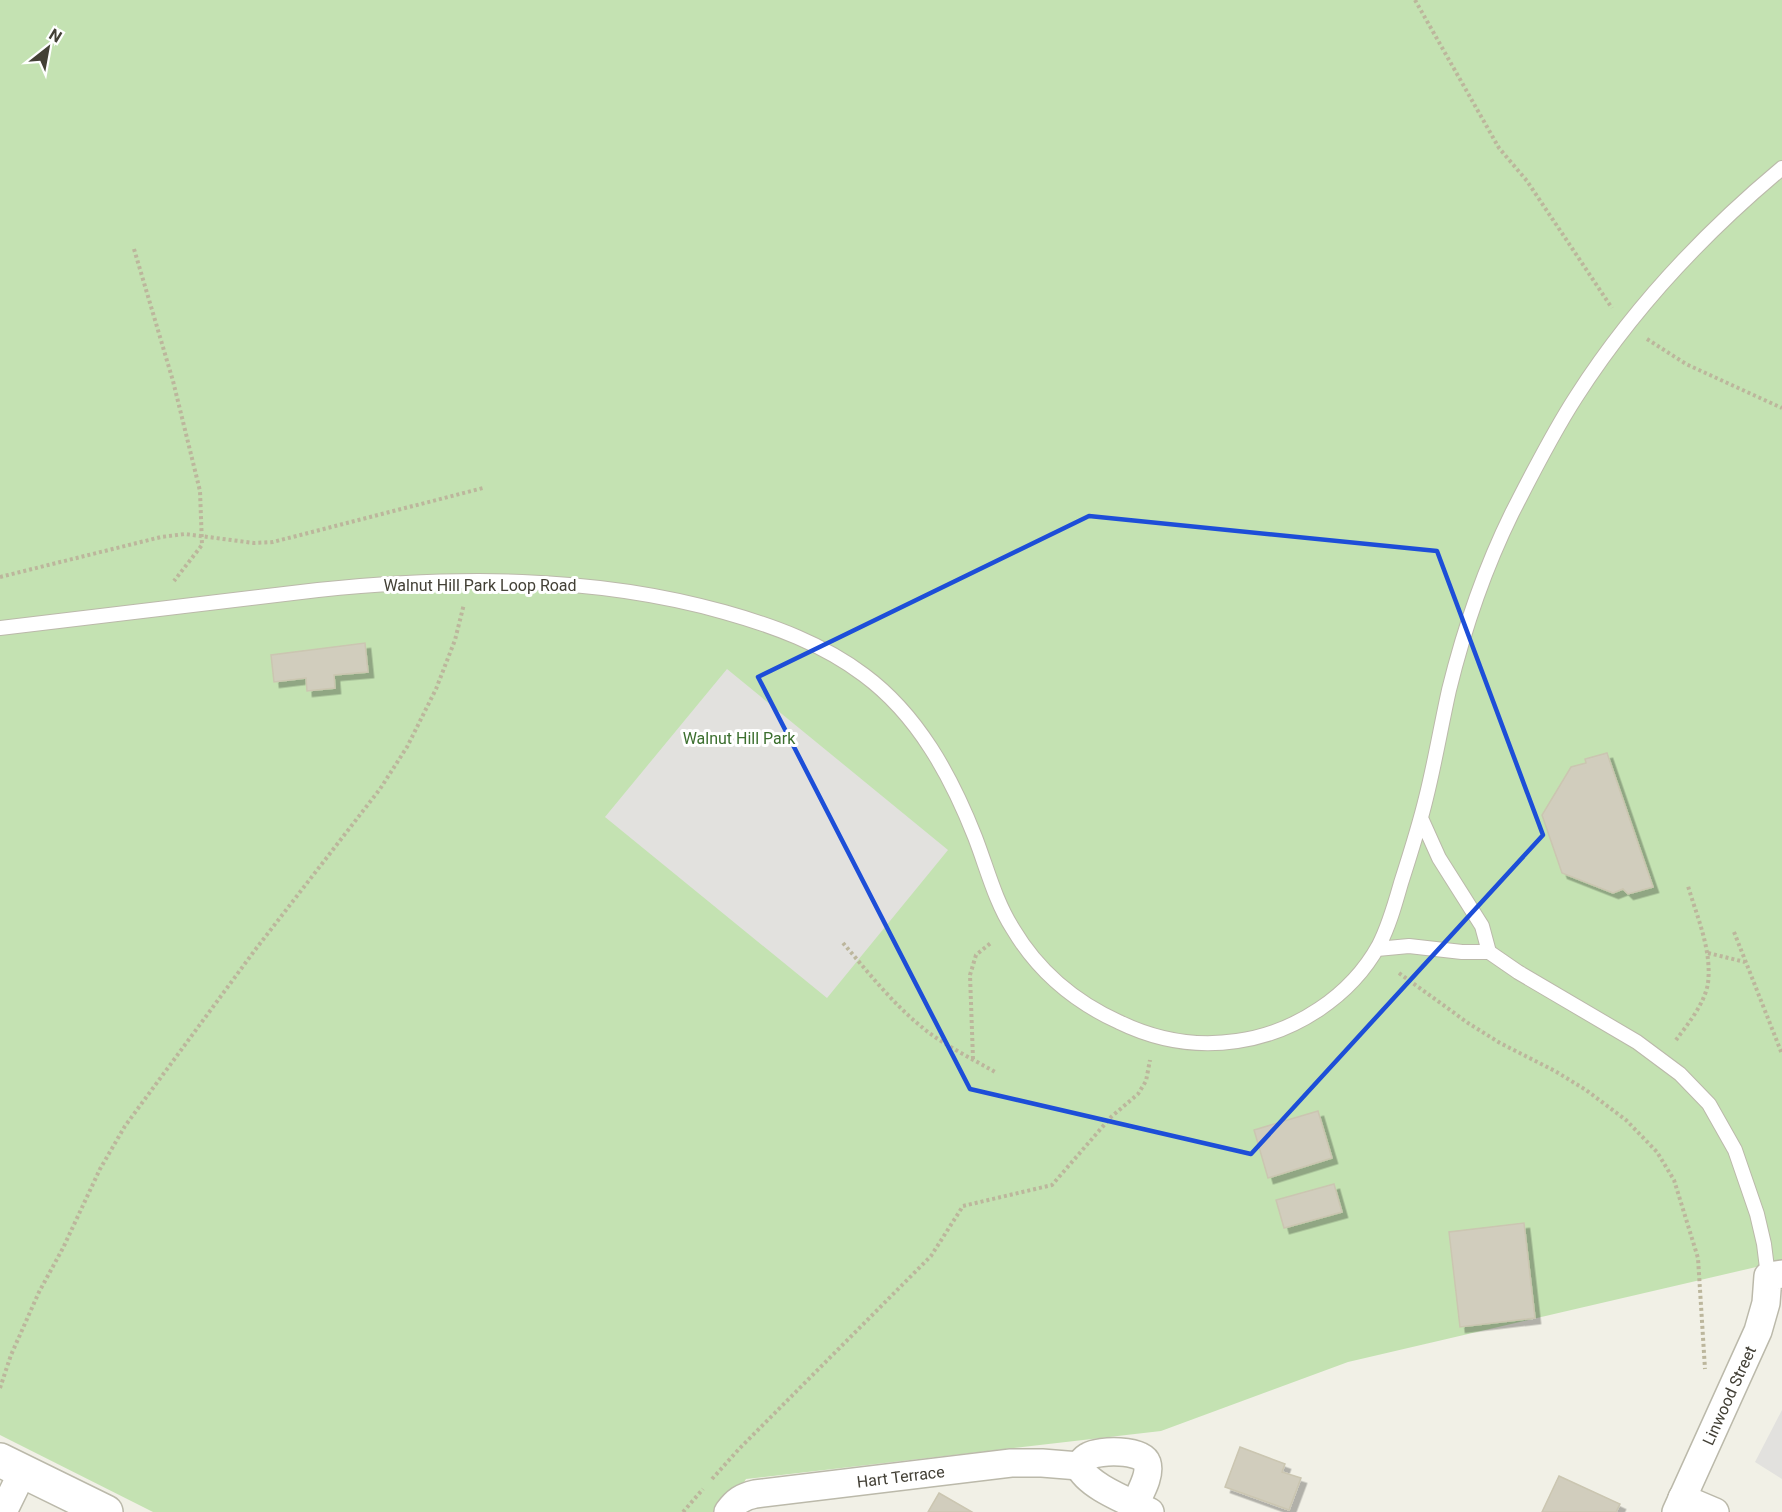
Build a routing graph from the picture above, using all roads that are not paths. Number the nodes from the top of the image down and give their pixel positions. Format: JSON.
{"nodes":[{"id":1,"x":1782,"y":168,"type":"edge"},
{"id":2,"x":0,"y":628,"type":"edge"},
{"id":3,"x":1420,"y":818,"type":"junction"},
{"id":4,"x":1377,"y":949,"type":"junction"},
{"id":5,"x":1489,"y":952,"type":"junction"},
{"id":6,"x":1775,"y":1275,"type":"edge"},
{"id":7,"x":12,"y":1466,"type":"edge"},
{"id":8,"x":1079,"y":1466,"type":"junction"},
{"id":9,"x":1679,"y":1505,"type":"edge"},
{"id":10,"x":1143,"y":1508,"type":"edge"},
{"id":11,"x":3,"y":1512,"type":"edge"},
{"id":12,"x":106,"y":1512,"type":"edge"},
{"id":13,"x":728,"y":1512,"type":"edge"},
{"id":14,"x":1715,"y":1512,"type":"edge"}],
"edges":[{"from":1,"to":3,"type":"lane","name":"Walnut Hill Park Loop Road"},
{"from":2,"to":4,"type":"lane","name":"Walnut Hill Park Loop Road"},
{"from":3,"to":4,"type":"lane","name":"Walnut Hill Park Loop Road"},
{"from":3,"to":5,"type":"lane"},
{"from":4,"to":5,"type":"lane"},
{"from":5,"to":6,"type":"lane"},
{"from":6,"to":9,"type":"street","name":"Linwood Street"},
{"from":7,"to":11,"type":"street"},
{"from":7,"to":12,"type":"street"},
{"from":8,"to":10,"type":"street"},
{"from":8,"to":10,"type":"street"},
{"from":8,"to":13,"type":"street","name":"Hart Terrace"},
{"from":9,"to":14,"type":"street"}]}
